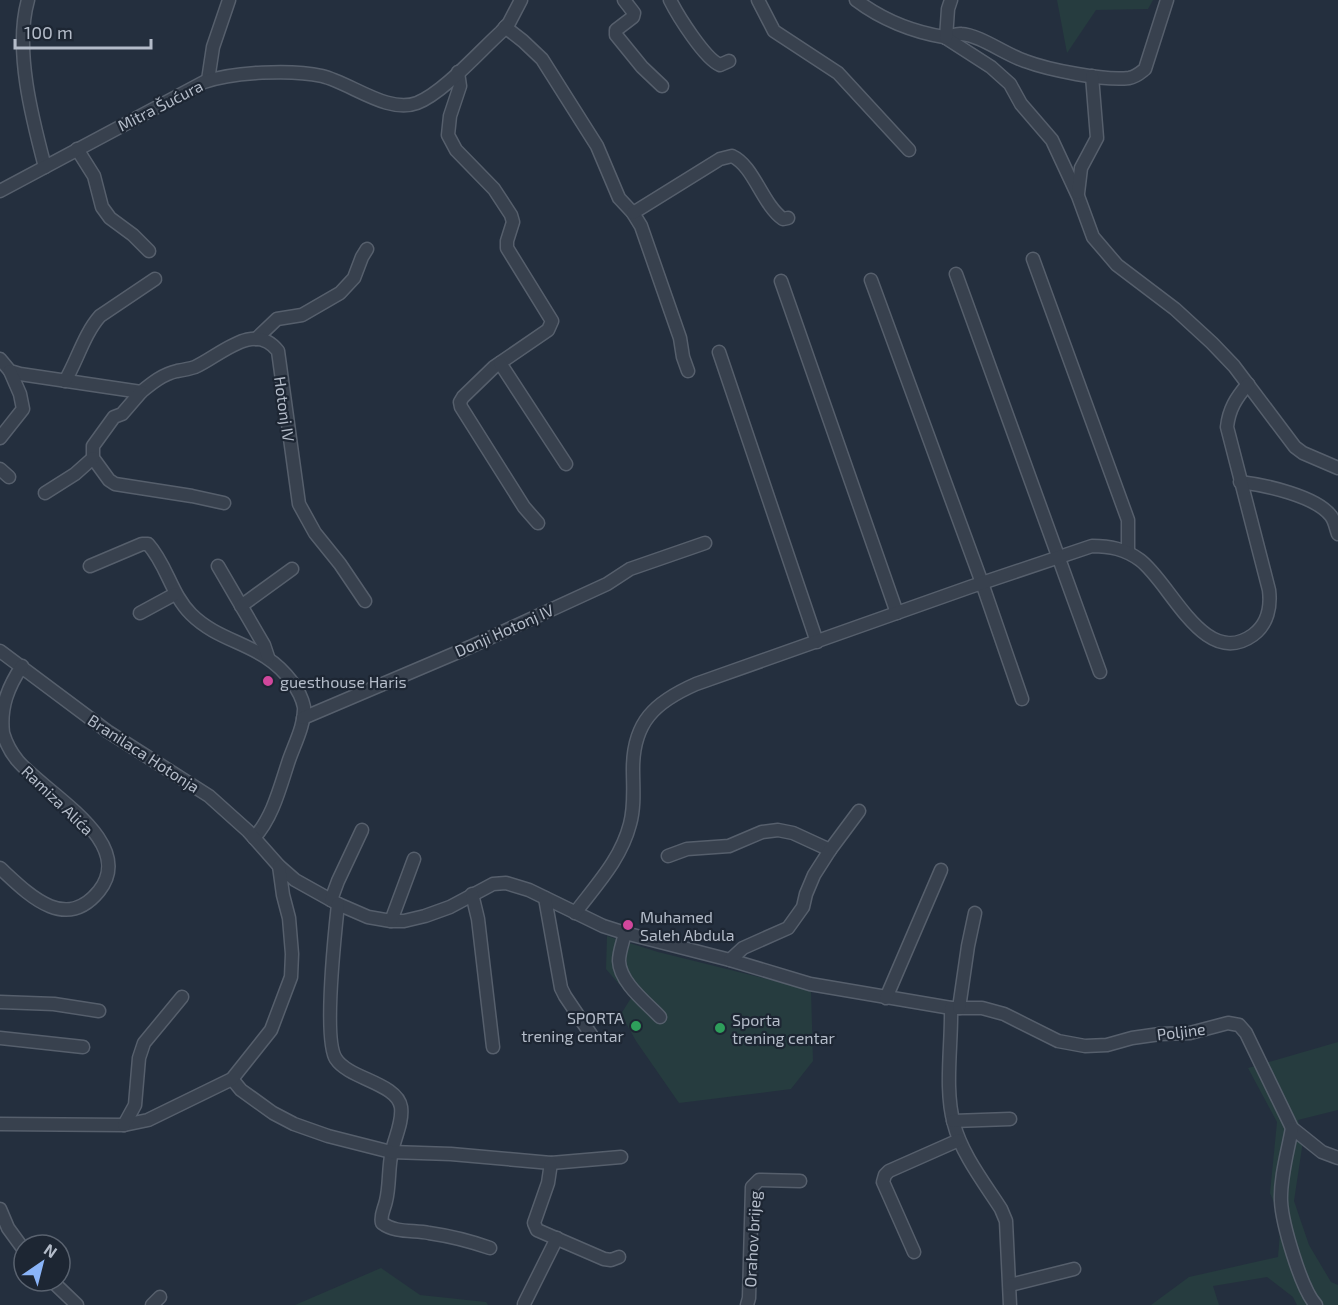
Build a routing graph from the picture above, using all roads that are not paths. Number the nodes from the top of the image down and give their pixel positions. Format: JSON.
{"nodes":[{"id":1,"x":28,"y":0,"type":"edge"},
{"id":2,"x":229,"y":0,"type":"edge"},
{"id":3,"x":521,"y":0,"type":"edge"},
{"id":4,"x":624,"y":0,"type":"edge"},
{"id":5,"x":670,"y":0,"type":"edge"},
{"id":6,"x":759,"y":0,"type":"edge"},
{"id":7,"x":856,"y":0,"type":"edge"},
{"id":8,"x":951,"y":0,"type":"edge"},
{"id":9,"x":1167,"y":0,"type":"edge"},
{"id":10,"x":505,"y":27,"type":"junction"},
{"id":11,"x":946,"y":38,"type":"junction"},
{"id":12,"x":729,"y":61,"type":"dead end"},
{"id":13,"x":458,"y":72,"type":"junction"},
{"id":14,"x":1092,"y":76,"type":"junction"},
{"id":15,"x":208,"y":80,"type":"junction"},
{"id":16,"x":662,"y":86,"type":"dead end"},
{"id":17,"x":77,"y":149,"type":"junction"},
{"id":18,"x":909,"y":150,"type":"dead end"},
{"id":19,"x":45,"y":167,"type":"junction"},
{"id":20,"x":0,"y":191,"type":"edge"},
{"id":21,"x":1078,"y":196,"type":"junction"},
{"id":22,"x":633,"y":213,"type":"junction"},
{"id":23,"x":788,"y":218,"type":"dead end"},
{"id":24,"x":367,"y":249,"type":"dead end"},
{"id":25,"x":149,"y":250,"type":"dead end"},
{"id":26,"x":1032,"y":259,"type":"dead end"},
{"id":27,"x":956,"y":274,"type":"dead end"},
{"id":28,"x":155,"y":279,"type":"dead end"},
{"id":29,"x":871,"y":280,"type":"dead end"},
{"id":30,"x":781,"y":281,"type":"dead end"},
{"id":31,"x":256,"y":339,"type":"junction"},
{"id":32,"x":719,"y":352,"type":"dead end"},
{"id":33,"x":0,"y":359,"type":"edge"},
{"id":34,"x":500,"y":363,"type":"junction"},
{"id":35,"x":10,"y":370,"type":"junction"},
{"id":36,"x":688,"y":371,"type":"dead end"},
{"id":37,"x":65,"y":381,"type":"junction"},
{"id":38,"x":1248,"y":384,"type":"junction"},
{"id":39,"x":141,"y":392,"type":"junction"},
{"id":40,"x":0,"y":438,"type":"edge"},
{"id":41,"x":93,"y":458,"type":"junction"},
{"id":42,"x":566,"y":464,"type":"dead end"},
{"id":43,"x":1338,"y":468,"type":"edge"},
{"id":44,"x":1240,"y":482,"type":"junction"},
{"id":45,"x":45,"y":493,"type":"dead end"},
{"id":46,"x":224,"y":503,"type":"dead end"},
{"id":47,"x":538,"y":523,"type":"dead end"},
{"id":48,"x":1338,"y":534,"type":"edge"},
{"id":49,"x":705,"y":543,"type":"dead end"},
{"id":50,"x":1128,"y":552,"type":"junction"},
{"id":51,"x":1058,"y":556,"type":"junction"},
{"id":52,"x":90,"y":566,"type":"dead end"},
{"id":53,"x":218,"y":566,"type":"dead end"},
{"id":54,"x":292,"y":569,"type":"dead end"},
{"id":55,"x":982,"y":583,"type":"junction"},
{"id":56,"x":175,"y":594,"type":"junction"},
{"id":57,"x":365,"y":601,"type":"dead end"},
{"id":58,"x":241,"y":606,"type":"junction"},
{"id":59,"x":140,"y":613,"type":"dead end"},
{"id":60,"x":897,"y":613,"type":"junction"},
{"id":61,"x":817,"y":642,"type":"junction"},
{"id":62,"x":0,"y":651,"type":"edge"},
{"id":63,"x":268,"y":657,"type":"junction"},
{"id":64,"x":22,"y":666,"type":"junction"},
{"id":65,"x":1100,"y":672,"type":"dead end"},
{"id":66,"x":1022,"y":699,"type":"dead end"},
{"id":67,"x":303,"y":718,"type":"junction"},
{"id":68,"x":2,"y":732,"type":"edge"},
{"id":69,"x":859,"y":811,"type":"dead end"},
{"id":70,"x":362,"y":830,"type":"dead end"},
{"id":71,"x":254,"y":838,"type":"junction"},
{"id":72,"x":830,"y":850,"type":"junction"},
{"id":73,"x":668,"y":856,"type":"dead end"},
{"id":74,"x":414,"y":859,"type":"dead end"},
{"id":75,"x":279,"y":866,"type":"junction"},
{"id":76,"x":0,"y":868,"type":"edge"},
{"id":77,"x":941,"y":870,"type":"dead end"},
{"id":78,"x":472,"y":894,"type":"junction"},
{"id":79,"x":545,"y":898,"type":"junction"},
{"id":80,"x":334,"y":902,"type":"junction"},
{"id":81,"x":575,"y":913,"type":"junction"},
{"id":82,"x":975,"y":913,"type":"dead end"},
{"id":83,"x":391,"y":921,"type":"junction"},
{"id":84,"x":625,"y":933,"type":"junction"},
{"id":85,"x":730,"y":960,"type":"junction"},
{"id":86,"x":182,"y":997,"type":"dead end"},
{"id":87,"x":886,"y":998,"type":"junction"},
{"id":88,"x":0,"y":1002,"type":"edge"},
{"id":89,"x":955,"y":1008,"type":"junction"},
{"id":90,"x":99,"y":1011,"type":"dead end"},
{"id":91,"x":660,"y":1017,"type":"dead end"},
{"id":92,"x":592,"y":1036,"type":"dead end"},
{"id":93,"x":0,"y":1038,"type":"edge"},
{"id":94,"x":83,"y":1047,"type":"dead end"},
{"id":95,"x":493,"y":1047,"type":"dead end"},
{"id":96,"x":232,"y":1078,"type":"junction"},
{"id":97,"x":1010,"y":1119,"type":"dead end"},
{"id":98,"x":953,"y":1121,"type":"junction"},
{"id":99,"x":0,"y":1124,"type":"edge"},
{"id":100,"x":124,"y":1125,"type":"junction"},
{"id":101,"x":1292,"y":1128,"type":"junction"},
{"id":102,"x":959,"y":1140,"type":"junction"},
{"id":103,"x":392,"y":1152,"type":"junction"},
{"id":104,"x":621,"y":1156,"type":"dead end"},
{"id":105,"x":1338,"y":1158,"type":"edge"},
{"id":106,"x":551,"y":1163,"type":"junction"},
{"id":107,"x":800,"y":1181,"type":"dead end"},
{"id":108,"x":0,"y":1213,"type":"edge"},
{"id":109,"x":12,"y":1235,"type":"edge"},
{"id":110,"x":557,"y":1238,"type":"junction"},
{"id":111,"x":490,"y":1248,"type":"dead end"},
{"id":112,"x":914,"y":1252,"type":"dead end"},
{"id":113,"x":619,"y":1257,"type":"dead end"},
{"id":114,"x":1074,"y":1269,"type":"dead end"},
{"id":115,"x":1010,"y":1285,"type":"junction"},
{"id":116,"x":64,"y":1293,"type":"edge"},
{"id":117,"x":524,"y":1304,"type":"edge"},
{"id":118,"x":77,"y":1305,"type":"edge"},
{"id":119,"x":747,"y":1305,"type":"edge"},
{"id":120,"x":1010,"y":1305,"type":"edge"},
{"id":121,"x":1316,"y":1305,"type":"edge"}],
"edges":[{"from":1,"to":19,"type":"street"},
{"from":2,"to":15,"type":"street"},
{"from":3,"to":10,"type":"street","name":"Mitra Šućura"},
{"from":4,"to":16,"type":"street"},
{"from":5,"to":12,"type":"street"},
{"from":6,"to":18,"type":"street"},
{"from":7,"to":11,"type":"street"},
{"from":8,"to":11,"type":"street"},
{"from":9,"to":14,"type":"street"},
{"from":10,"to":13,"type":"street","name":"Mitra Šućura"},
{"from":10,"to":22,"type":"street"},
{"from":11,"to":14,"type":"street"},
{"from":11,"to":21,"type":"street"},
{"from":13,"to":15,"type":"street","name":"Mitra Šućura"},
{"from":13,"to":34,"type":"street"},
{"from":14,"to":21,"type":"street"},
{"from":15,"to":17,"type":"street","name":"Mitra Šućura"},
{"from":17,"to":19,"type":"street","name":"Mitra Šućura"},
{"from":17,"to":25,"type":"street"},
{"from":19,"to":20,"type":"street","name":"Mitra Šućura"},
{"from":21,"to":38,"type":"street"},
{"from":22,"to":23,"type":"street"},
{"from":22,"to":36,"type":"street"},
{"from":24,"to":31,"type":"street"},
{"from":26,"to":50,"type":"street"},
{"from":27,"to":51,"type":"street"},
{"from":28,"to":37,"type":"street"},
{"from":29,"to":55,"type":"street"},
{"from":30,"to":60,"type":"street"},
{"from":31,"to":39,"type":"street"},
{"from":31,"to":57,"type":"street","name":"Hotonj IV"},
{"from":32,"to":61,"type":"street"},
{"from":33,"to":35,"type":"street"},
{"from":34,"to":42,"type":"street"},
{"from":34,"to":47,"type":"street"},
{"from":35,"to":37,"type":"street"},
{"from":35,"to":40,"type":"street"},
{"from":37,"to":39,"type":"street"},
{"from":38,"to":43,"type":"street"},
{"from":38,"to":44,"type":"street"},
{"from":39,"to":41,"type":"street"},
{"from":41,"to":45,"type":"street"},
{"from":41,"to":46,"type":"street"},
{"from":44,"to":48,"type":"street"},
{"from":44,"to":50,"type":"street"},
{"from":49,"to":67,"type":"street","name":"Donji Hotonj IV"},
{"from":50,"to":51,"type":"street"},
{"from":51,"to":55,"type":"street"},
{"from":51,"to":65,"type":"street"},
{"from":52,"to":56,"type":"street"},
{"from":53,"to":58,"type":"street"},
{"from":54,"to":58,"type":"street"},
{"from":55,"to":60,"type":"street"},
{"from":55,"to":66,"type":"street"},
{"from":56,"to":59,"type":"street"},
{"from":56,"to":63,"type":"street"},
{"from":58,"to":63,"type":"street"},
{"from":60,"to":61,"type":"street"},
{"from":61,"to":81,"type":"street"},
{"from":62,"to":64,"type":"street","name":"Branilaca Hotonja"},
{"from":63,"to":67,"type":"street"},
{"from":64,"to":68,"type":"street","name":"Ramiza Alića"},
{"from":64,"to":71,"type":"street","name":"Branilaca Hotonja"},
{"from":67,"to":71,"type":"street"},
{"from":68,"to":76,"type":"street","name":"Ramiza Alića"},
{"from":69,"to":72,"type":"street"},
{"from":70,"to":80,"type":"street"},
{"from":71,"to":75,"type":"street","name":"Branilaca Hotonja"},
{"from":72,"to":73,"type":"street"},
{"from":72,"to":85,"type":"street"},
{"from":74,"to":83,"type":"street"},
{"from":75,"to":80,"type":"street","name":"Branilaca Hotonja"},
{"from":75,"to":96,"type":"street"},
{"from":77,"to":87,"type":"street"},
{"from":78,"to":79,"type":"street","name":"Branilaca Hotonja"},
{"from":78,"to":83,"type":"street","name":"Branilaca Hotonja"},
{"from":78,"to":95,"type":"street"},
{"from":79,"to":81,"type":"street","name":"Branilaca Hotonja"},
{"from":79,"to":92,"type":"street"},
{"from":80,"to":83,"type":"street","name":"Branilaca Hotonja"},
{"from":80,"to":103,"type":"street"},
{"from":81,"to":84,"type":"street","name":"Branilaca Hotonja"},
{"from":82,"to":89,"type":"street"},
{"from":84,"to":85,"type":"street","name":"Branilaca Hotonja"},
{"from":84,"to":91,"type":"street"},
{"from":85,"to":87,"type":"street","name":"Branilaca Hotonja"},
{"from":86,"to":100,"type":"street"},
{"from":87,"to":89,"type":"street","name":"Branilaca Hotonja"},
{"from":88,"to":90,"type":"street"},
{"from":89,"to":98,"type":"street"},
{"from":89,"to":101,"type":"street","name":"Poljine"},
{"from":93,"to":94,"type":"street"},
{"from":96,"to":100,"type":"street"},
{"from":96,"to":103,"type":"street"},
{"from":97,"to":98,"type":"street"},
{"from":98,"to":102,"type":"street"},
{"from":99,"to":100,"type":"street"},
{"from":101,"to":105,"type":"street","name":"Poljine"},
{"from":101,"to":121,"type":"street"},
{"from":102,"to":112,"type":"street"},
{"from":102,"to":115,"type":"street"},
{"from":103,"to":106,"type":"street"},
{"from":103,"to":111,"type":"street"},
{"from":104,"to":106,"type":"street"},
{"from":106,"to":110,"type":"street"},
{"from":107,"to":119,"type":"street","name":"Orahov brijeg"},
{"from":108,"to":109,"type":"street"},
{"from":110,"to":113,"type":"street"},
{"from":110,"to":117,"type":"street"},
{"from":114,"to":115,"type":"street"},
{"from":115,"to":120,"type":"street"},
{"from":116,"to":118,"type":"street"}]}
